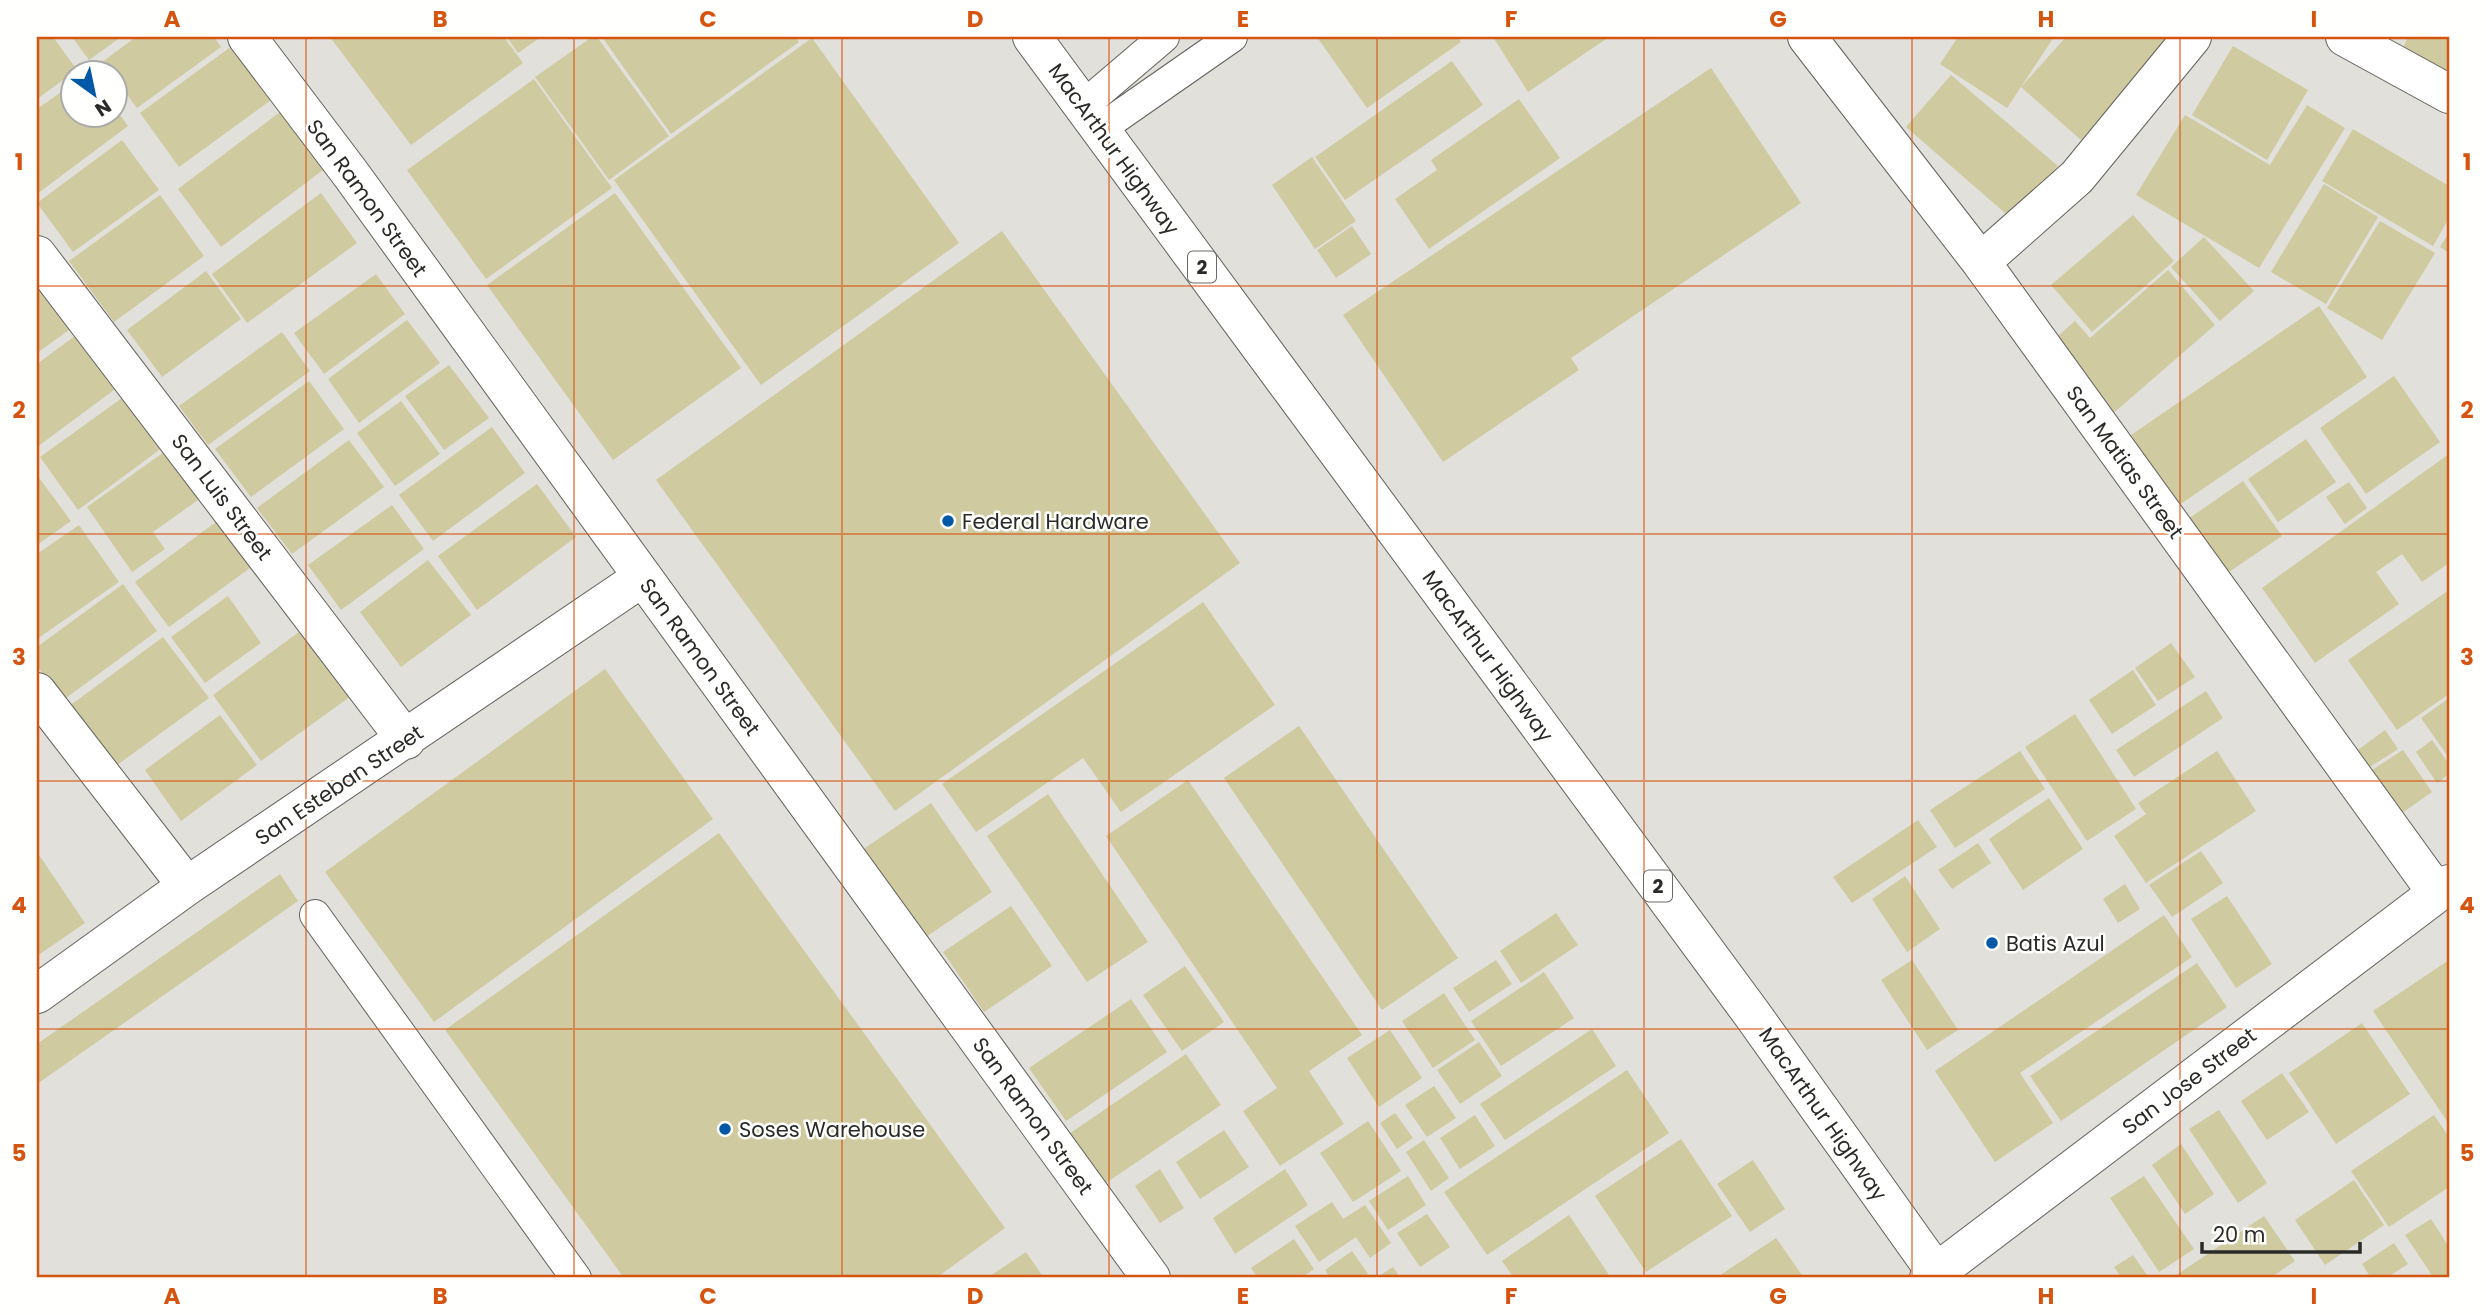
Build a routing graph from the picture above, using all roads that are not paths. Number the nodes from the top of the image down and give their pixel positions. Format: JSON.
{"nodes":[{"id":1,"x":247,"y":37,"type":"edge"},
{"id":2,"x":1032,"y":37,"type":"edge"},
{"id":3,"x":1164,"y":37,"type":"edge"},
{"id":4,"x":1232,"y":37,"type":"edge"},
{"id":5,"x":1807,"y":37,"type":"edge"},
{"id":6,"x":2192,"y":37,"type":"edge"},
{"id":7,"x":2345,"y":37,"type":"edge"},
{"id":8,"x":2449,"y":94,"type":"edge"},
{"id":9,"x":1092,"y":118,"type":"junction"},
{"id":10,"x":37,"y":255,"type":"edge"},
{"id":11,"x":1981,"y":262,"type":"junction"},
{"id":12,"x":643,"y":577,"type":"junction"},
{"id":13,"x":37,"y":692,"type":"edge"},
{"id":14,"x":406,"y":740,"type":"junction"},
{"id":15,"x":187,"y":886,"type":"junction"},
{"id":16,"x":2443,"y":888,"type":"edge"},
{"id":17,"x":315,"y":915,"type":"dead end"},
{"id":18,"x":37,"y":994,"type":"edge"},
{"id":19,"x":1935,"y":1277,"type":"edge"},
{"id":20,"x":576,"y":1278,"type":"edge"},
{"id":21,"x":1151,"y":1278,"type":"edge"}],
"edges":[{"from":1,"to":12,"type":"main road","name":"San Ramon Street"},
{"from":2,"to":9,"type":"main road","name":"MacArthur Highway","number":"2"},
{"from":3,"to":9,"type":"lane"},
{"from":4,"to":9,"type":"lane"},
{"from":5,"to":11,"type":"main road","name":"San Matias Street"},
{"from":6,"to":11,"type":"main road"},
{"from":7,"to":8,"type":"main road"},
{"from":9,"to":19,"type":"main road","name":"MacArthur Highway","number":"2"},
{"from":10,"to":14,"type":"main road","name":"San Luis Street"},
{"from":11,"to":16,"type":"main road","name":"San Matias Street"},
{"from":12,"to":14,"type":"main road","name":"San Esteban Street"},
{"from":12,"to":21,"type":"main road","name":"San Ramon Street"},
{"from":13,"to":15,"type":"main road"},
{"from":14,"to":15,"type":"main road","name":"San Esteban Street"},
{"from":15,"to":18,"type":"main road","name":"San Esteban Street"},
{"from":16,"to":19,"type":"main road","name":"San Jose Street"},
{"from":17,"to":20,"type":"lane"}]}
